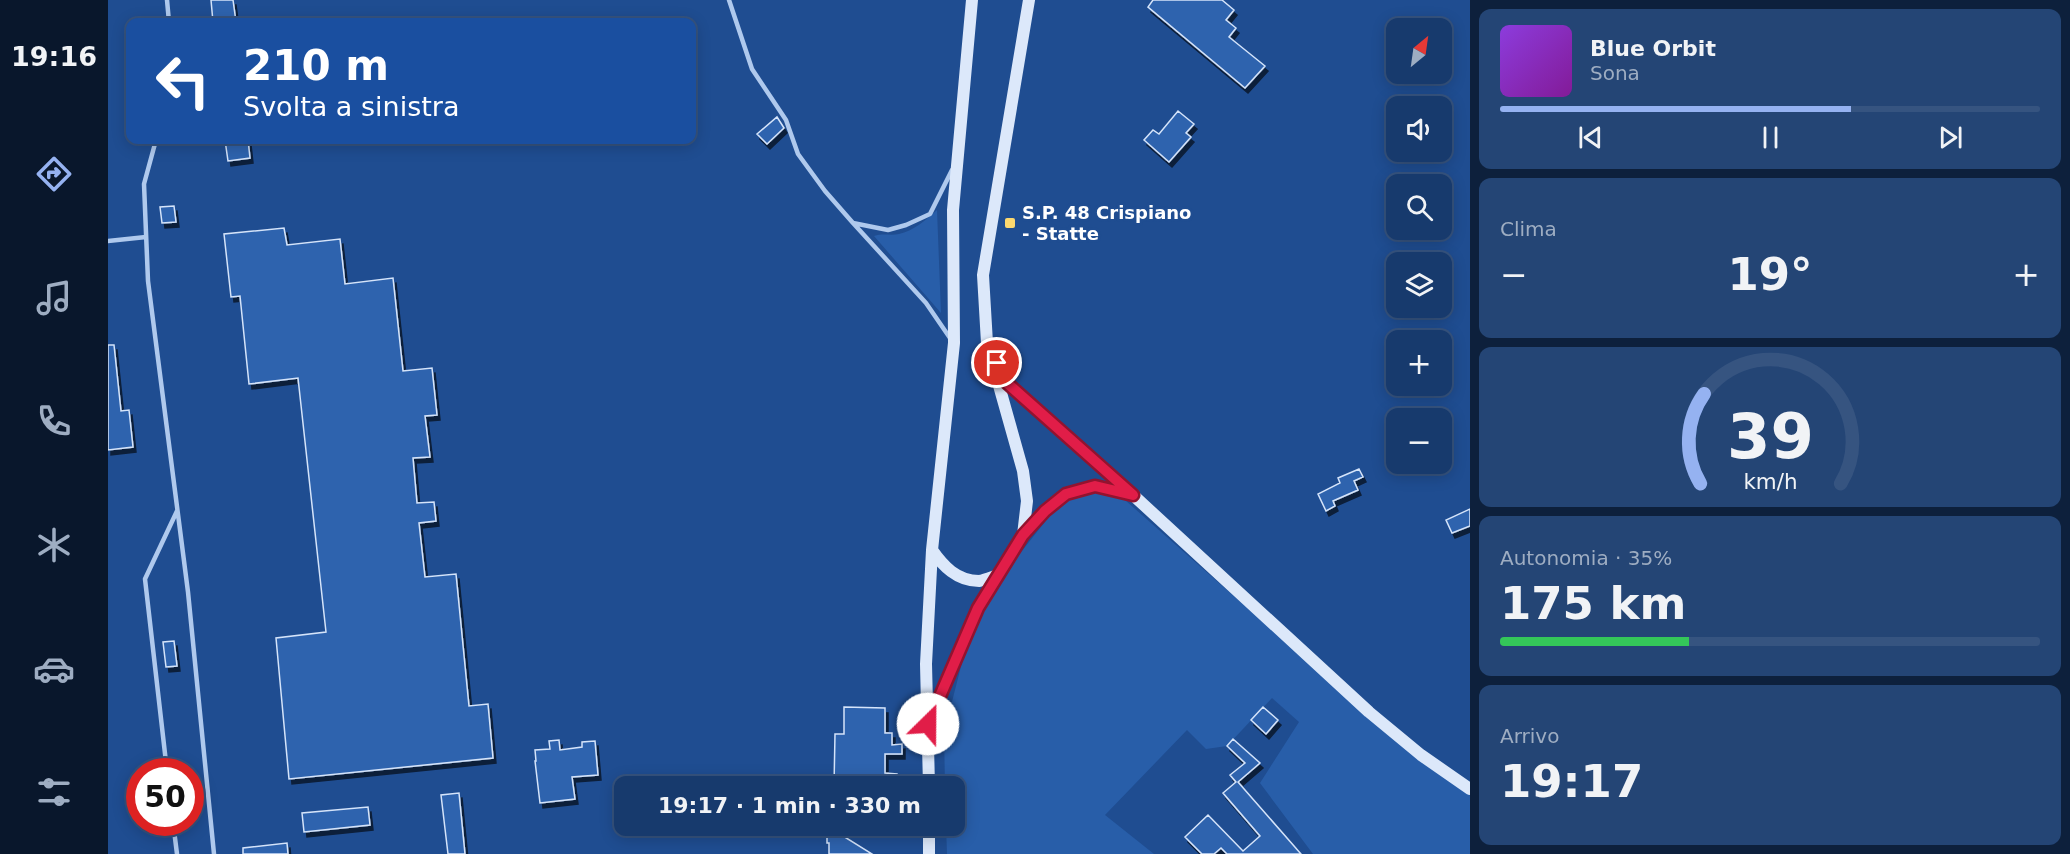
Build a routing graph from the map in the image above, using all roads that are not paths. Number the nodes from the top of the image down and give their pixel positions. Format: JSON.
{"nodes":[{"id":1,"x":167,"y":0,"type":"edge"},
{"id":2,"x":729,"y":0,"type":"edge"},
{"id":3,"x":972,"y":0,"type":"edge"},
{"id":4,"x":1029,"y":0,"type":"edge"},
{"id":5,"x":169,"y":18,"type":"edge"},
{"id":6,"x":155,"y":144,"type":"edge"},
{"id":7,"x":956,"y":160,"type":"junction"},
{"id":8,"x":854,"y":223,"type":"junction"},
{"id":9,"x":146,"y":237,"type":"junction"},
{"id":10,"x":108,"y":241,"type":"edge"},
{"id":11,"x":954,"y":343,"type":"junction"},
{"id":12,"x":987,"y":343,"type":"junction"},
{"id":13,"x":1133,"y":495,"type":"junction"},
{"id":14,"x":177,"y":511,"type":"junction"},
{"id":15,"x":1023,"y":535,"type":"junction"},
{"id":16,"x":932,"y":549,"type":"junction"},
{"id":17,"x":998,"y":575,"type":"junction"},
{"id":18,"x":928,"y":724,"type":"junction"},
{"id":19,"x":166,"y":758,"type":"edge"},
{"id":20,"x":929,"y":776,"type":"edge"},
{"id":21,"x":1470,"y":789,"type":"edge"},
{"id":22,"x":175,"y":836,"type":"edge"},
{"id":23,"x":929,"y":836,"type":"edge"},
{"id":24,"x":177,"y":854,"type":"edge"},
{"id":25,"x":214,"y":854,"type":"edge"},
{"id":26,"x":929,"y":854,"type":"edge"}],
"edges":[{"from":1,"to":5,"type":"lane"},
{"from":2,"to":8,"type":"lane"},
{"from":3,"to":7,"type":"main road"},
{"from":4,"to":12,"type":"main road"},
{"from":6,"to":9,"type":"lane"},
{"from":7,"to":8,"type":"lane"},
{"from":7,"to":11,"type":"main road"},
{"from":8,"to":11,"type":"lane"},
{"from":9,"to":10,"type":"lane"},
{"from":9,"to":14,"type":"lane"},
{"from":11,"to":16,"type":"main road"},
{"from":12,"to":13,"type":"street"},
{"from":12,"to":15,"type":"main road"},
{"from":13,"to":15,"type":"street"},
{"from":13,"to":21,"type":"main road"},
{"from":14,"to":19,"type":"lane"},
{"from":14,"to":25,"type":"lane"},
{"from":15,"to":17,"type":"main road"},
{"from":16,"to":17,"type":"main road"},
{"from":16,"to":18,"type":"main road"},
{"from":17,"to":18,"type":"main road"},
{"from":18,"to":20,"type":"main road"},
{"from":22,"to":24,"type":"lane"},
{"from":23,"to":26,"type":"main road"}]}
